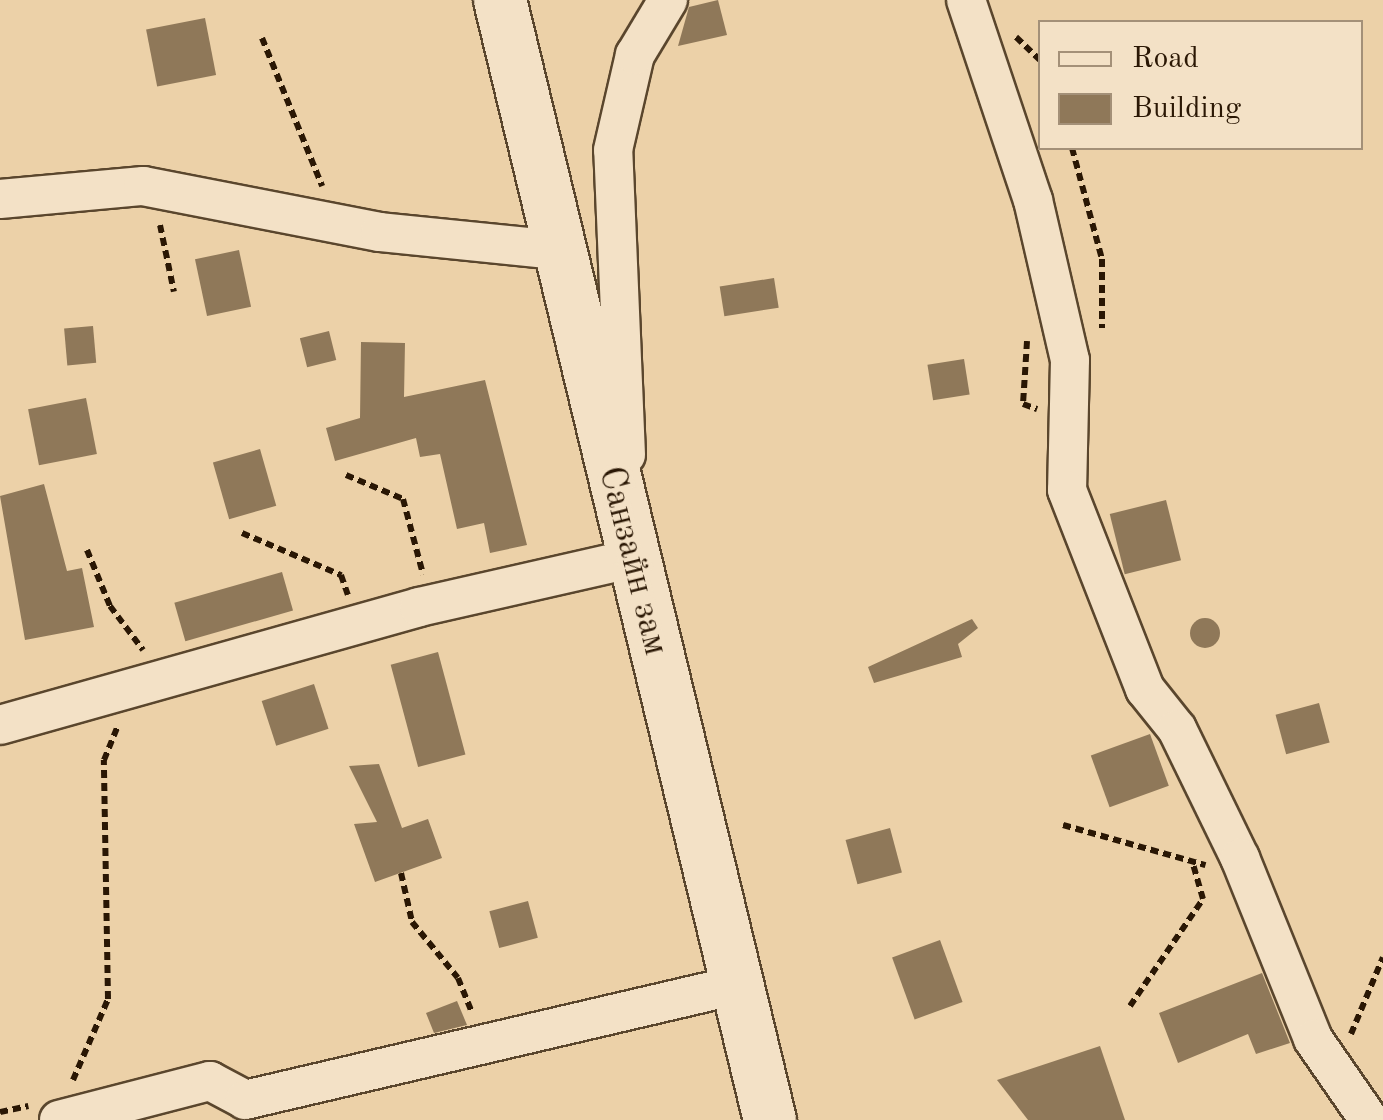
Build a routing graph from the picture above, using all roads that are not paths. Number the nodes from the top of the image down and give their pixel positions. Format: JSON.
{"nodes":[{"id":1,"x":500,"y":0,"type":"edge"},
{"id":2,"x":668,"y":0,"type":"edge"},
{"id":3,"x":966,"y":0,"type":"edge"},
{"id":4,"x":0,"y":199,"type":"edge"},
{"id":5,"x":558,"y":250,"type":"junction"},
{"id":6,"x":627,"y":541,"type":"junction"},
{"id":7,"x":0,"y":725,"type":"edge"},
{"id":8,"x":737,"y":985,"type":"junction"},
{"id":9,"x":58,"y":1106,"type":"edge"},
{"id":10,"x":770,"y":1120,"type":"edge"},
{"id":11,"x":1368,"y":1120,"type":"edge"}],
"edges":[{"from":1,"to":5,"type":"main road","name":"Санзайн зам"},
{"from":2,"to":6,"type":"street"},
{"from":3,"to":11,"type":"street"},
{"from":4,"to":5,"type":"street"},
{"from":5,"to":6,"type":"main road","name":"Санзайн зам"},
{"from":6,"to":7,"type":"street"},
{"from":6,"to":8,"type":"main road","name":"Санзайн зам"},
{"from":8,"to":9,"type":"street"},
{"from":8,"to":10,"type":"main road","name":"Санзайн зам"}]}
